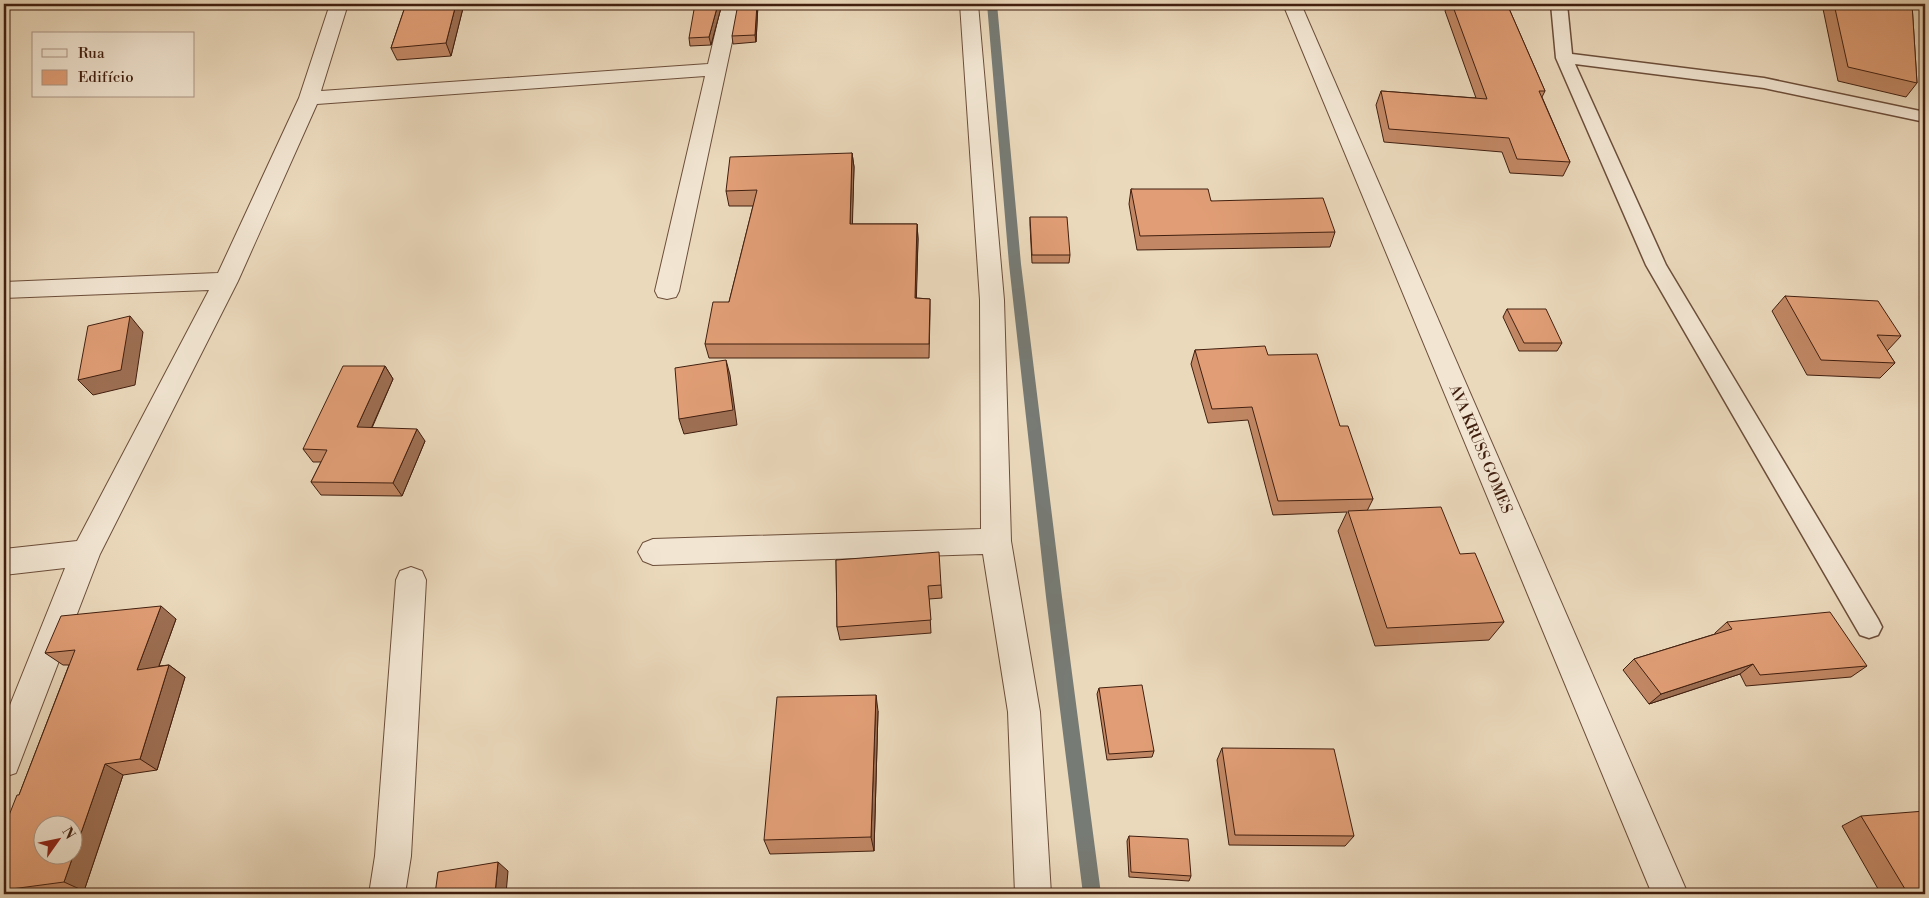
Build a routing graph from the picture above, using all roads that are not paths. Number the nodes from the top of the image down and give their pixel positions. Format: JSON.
{"nodes":[{"id":1,"x":339,"y":4,"type":"edge"},
{"id":2,"x":732,"y":4,"type":"edge"},
{"id":3,"x":969,"y":4,"type":"edge"},
{"id":4,"x":1292,"y":4,"type":"edge"},
{"id":5,"x":1559,"y":4,"type":"edge"},
{"id":6,"x":1564,"y":58,"type":"junction"},
{"id":7,"x":717,"y":69,"type":"junction"},
{"id":8,"x":309,"y":98,"type":"junction"},
{"id":9,"x":1925,"y":117,"type":"edge"},
{"id":10,"x":226,"y":281,"type":"junction"},
{"id":11,"x":4,"y":290,"type":"edge"},
{"id":12,"x":667,"y":291,"type":"dead end"},
{"id":13,"x":996,"y":541,"type":"junction"},
{"id":14,"x":653,"y":552,"type":"dead end"},
{"id":15,"x":86,"y":553,"type":"junction"},
{"id":16,"x":4,"y":562,"type":"edge"},
{"id":17,"x":411,"y":580,"type":"dead end"},
{"id":18,"x":1869,"y":627,"type":"dead end"},
{"id":19,"x":4,"y":761,"type":"edge"},
{"id":20,"x":387,"y":894,"type":"edge"},
{"id":21,"x":1033,"y":894,"type":"edge"},
{"id":22,"x":1670,"y":894,"type":"edge"}],
"edges":[{"from":1,"to":8,"type":"street"},
{"from":2,"to":7,"type":"street"},
{"from":3,"to":13,"type":"street"},
{"from":4,"to":22,"type":"street","name":"AVA KRUSS GOMES"},
{"from":5,"to":6,"type":"lane"},
{"from":6,"to":9,"type":"lane"},
{"from":6,"to":18,"type":"lane"},
{"from":7,"to":8,"type":"street"},
{"from":7,"to":12,"type":"street"},
{"from":8,"to":10,"type":"street"},
{"from":10,"to":11,"type":"street"},
{"from":10,"to":15,"type":"street"},
{"from":13,"to":14,"type":"street"},
{"from":13,"to":21,"type":"street"},
{"from":15,"to":16,"type":"street"},
{"from":15,"to":19,"type":"street"},
{"from":17,"to":20,"type":"street"}]}
